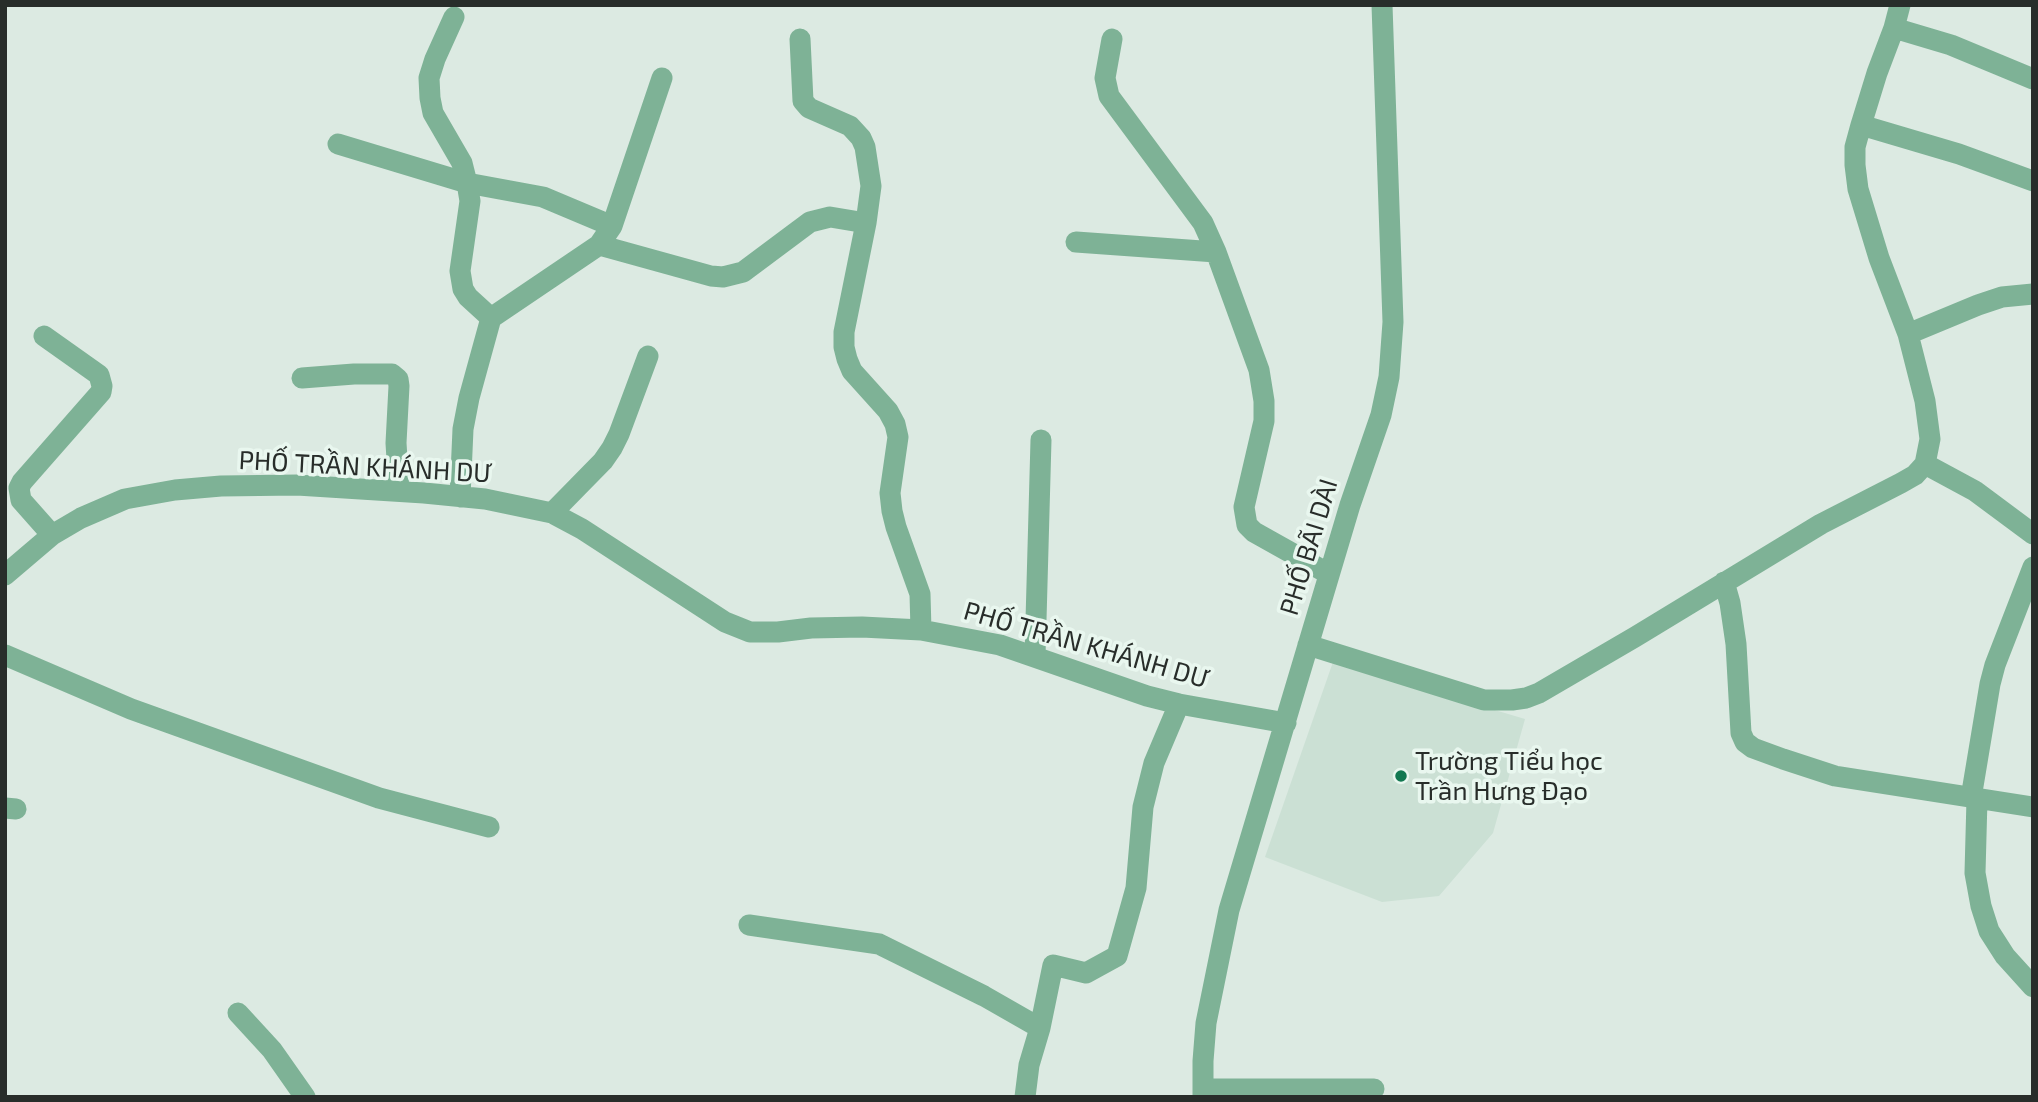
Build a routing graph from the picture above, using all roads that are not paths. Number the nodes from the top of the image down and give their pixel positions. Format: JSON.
{"nodes":[{"id":1,"x":1382,"y":5,"type":"edge"},
{"id":2,"x":1900,"y":5,"type":"edge"},
{"id":3,"x":454,"y":18,"type":"dead end"},
{"id":4,"x":1894,"y":28,"type":"junction"},
{"id":5,"x":800,"y":39,"type":"dead end"},
{"id":6,"x":1112,"y":39,"type":"dead end"},
{"id":7,"x":662,"y":78,"type":"dead end"},
{"id":8,"x":2033,"y":79,"type":"edge"},
{"id":9,"x":1861,"y":125,"type":"junction"},
{"id":10,"x":338,"y":144,"type":"dead end"},
{"id":11,"x":2033,"y":181,"type":"edge"},
{"id":12,"x":467,"y":183,"type":"junction"},
{"id":13,"x":866,"y":223,"type":"junction"},
{"id":14,"x":612,"y":226,"type":"junction"},
{"id":15,"x":1076,"y":242,"type":"dead end"},
{"id":16,"x":600,"y":245,"type":"junction"},
{"id":17,"x":1216,"y":252,"type":"junction"},
{"id":18,"x":2033,"y":294,"type":"edge"},
{"id":19,"x":491,"y":318,"type":"junction"},
{"id":20,"x":1908,"y":334,"type":"junction"},
{"id":21,"x":44,"y":336,"type":"dead end"},
{"id":22,"x":648,"y":356,"type":"dead end"},
{"id":23,"x":302,"y":378,"type":"dead end"},
{"id":24,"x":1041,"y":440,"type":"dead end"},
{"id":25,"x":1925,"y":464,"type":"junction"},
{"id":26,"x":399,"y":491,"type":"junction"},
{"id":27,"x":460,"y":497,"type":"junction"},
{"id":28,"x":552,"y":513,"type":"junction"},
{"id":29,"x":2033,"y":534,"type":"edge"},
{"id":30,"x":52,"y":535,"type":"junction"},
{"id":31,"x":2033,"y":567,"type":"edge"},
{"id":32,"x":5,"y":575,"type":"edge"},
{"id":33,"x":1329,"y":575,"type":"junction"},
{"id":34,"x":1724,"y":582,"type":"junction"},
{"id":35,"x":921,"y":630,"type":"junction"},
{"id":36,"x":1308,"y":645,"type":"junction"},
{"id":37,"x":5,"y":655,"type":"edge"},
{"id":38,"x":1035,"y":656,"type":"junction"},
{"id":39,"x":1179,"y":704,"type":"junction"},
{"id":40,"x":1286,"y":723,"type":"junction"},
{"id":41,"x":1974,"y":798,"type":"junction"},
{"id":42,"x":2033,"y":807,"type":"edge"},
{"id":43,"x":489,"y":827,"type":"dead end"},
{"id":44,"x":748,"y":925,"type":"dead end"},
{"id":45,"x":2033,"y":987,"type":"edge"},
{"id":46,"x":238,"y":1013,"type":"dead end"},
{"id":47,"x":1040,"y":1028,"type":"junction"},
{"id":48,"x":1374,"y":1089,"type":"dead end"},
{"id":49,"x":1203,"y":1093,"type":"edge"},
{"id":50,"x":305,"y":1097,"type":"edge"},
{"id":51,"x":1024,"y":1097,"type":"edge"}],
"edges":[{"from":1,"to":33,"type":"street","name":"PHỐ BÃI DÀI"},
{"from":2,"to":4,"type":"street"},
{"from":3,"to":12,"type":"street"},
{"from":4,"to":8,"type":"street"},
{"from":4,"to":9,"type":"street"},
{"from":5,"to":13,"type":"street"},
{"from":6,"to":17,"type":"street"},
{"from":7,"to":14,"type":"street"},
{"from":9,"to":11,"type":"street"},
{"from":9,"to":20,"type":"street"},
{"from":10,"to":12,"type":"street"},
{"from":12,"to":14,"type":"street"},
{"from":12,"to":19,"type":"street"},
{"from":13,"to":16,"type":"street"},
{"from":13,"to":35,"type":"street"},
{"from":14,"to":16,"type":"street"},
{"from":15,"to":17,"type":"street"},
{"from":16,"to":19,"type":"street"},
{"from":17,"to":33,"type":"street"},
{"from":18,"to":20,"type":"street"},
{"from":19,"to":27,"type":"street"},
{"from":20,"to":25,"type":"street"},
{"from":21,"to":30,"type":"street"},
{"from":22,"to":28,"type":"street"},
{"from":23,"to":26,"type":"street"},
{"from":24,"to":38,"type":"street"},
{"from":25,"to":29,"type":"street"},
{"from":25,"to":34,"type":"street"},
{"from":26,"to":27,"type":"street","name":"PHỐ TRẦN KHÁNH DƯ"},
{"from":26,"to":30,"type":"street","name":"PHỐ TRẦN KHÁNH DƯ"},
{"from":27,"to":28,"type":"street","name":"PHỐ TRẦN KHÁNH DƯ"},
{"from":28,"to":35,"type":"street","name":"PHỐ TRẦN KHÁNH DƯ"},
{"from":30,"to":32,"type":"street","name":"PHỐ TRẦN KHÁNH DƯ"},
{"from":31,"to":41,"type":"street"},
{"from":33,"to":36,"type":"street","name":"PHỐ BÃI DÀI"},
{"from":34,"to":36,"type":"street"},
{"from":34,"to":41,"type":"street"},
{"from":35,"to":38,"type":"street","name":"PHỐ TRẦN KHÁNH DƯ"},
{"from":36,"to":40,"type":"street","name":"PHỐ BÃI DÀI"},
{"from":37,"to":43,"type":"street"},
{"from":38,"to":39,"type":"street","name":"PHỐ TRẦN KHÁNH DƯ"},
{"from":39,"to":40,"type":"street","name":"PHỐ TRẦN KHÁNH DƯ"},
{"from":39,"to":47,"type":"street"},
{"from":40,"to":49,"type":"street","name":"PHỐ BÃI DÀI"},
{"from":41,"to":42,"type":"street"},
{"from":41,"to":45,"type":"street"},
{"from":44,"to":47,"type":"street"},
{"from":46,"to":50,"type":"street"},
{"from":47,"to":51,"type":"street"},
{"from":48,"to":49,"type":"street"}]}
